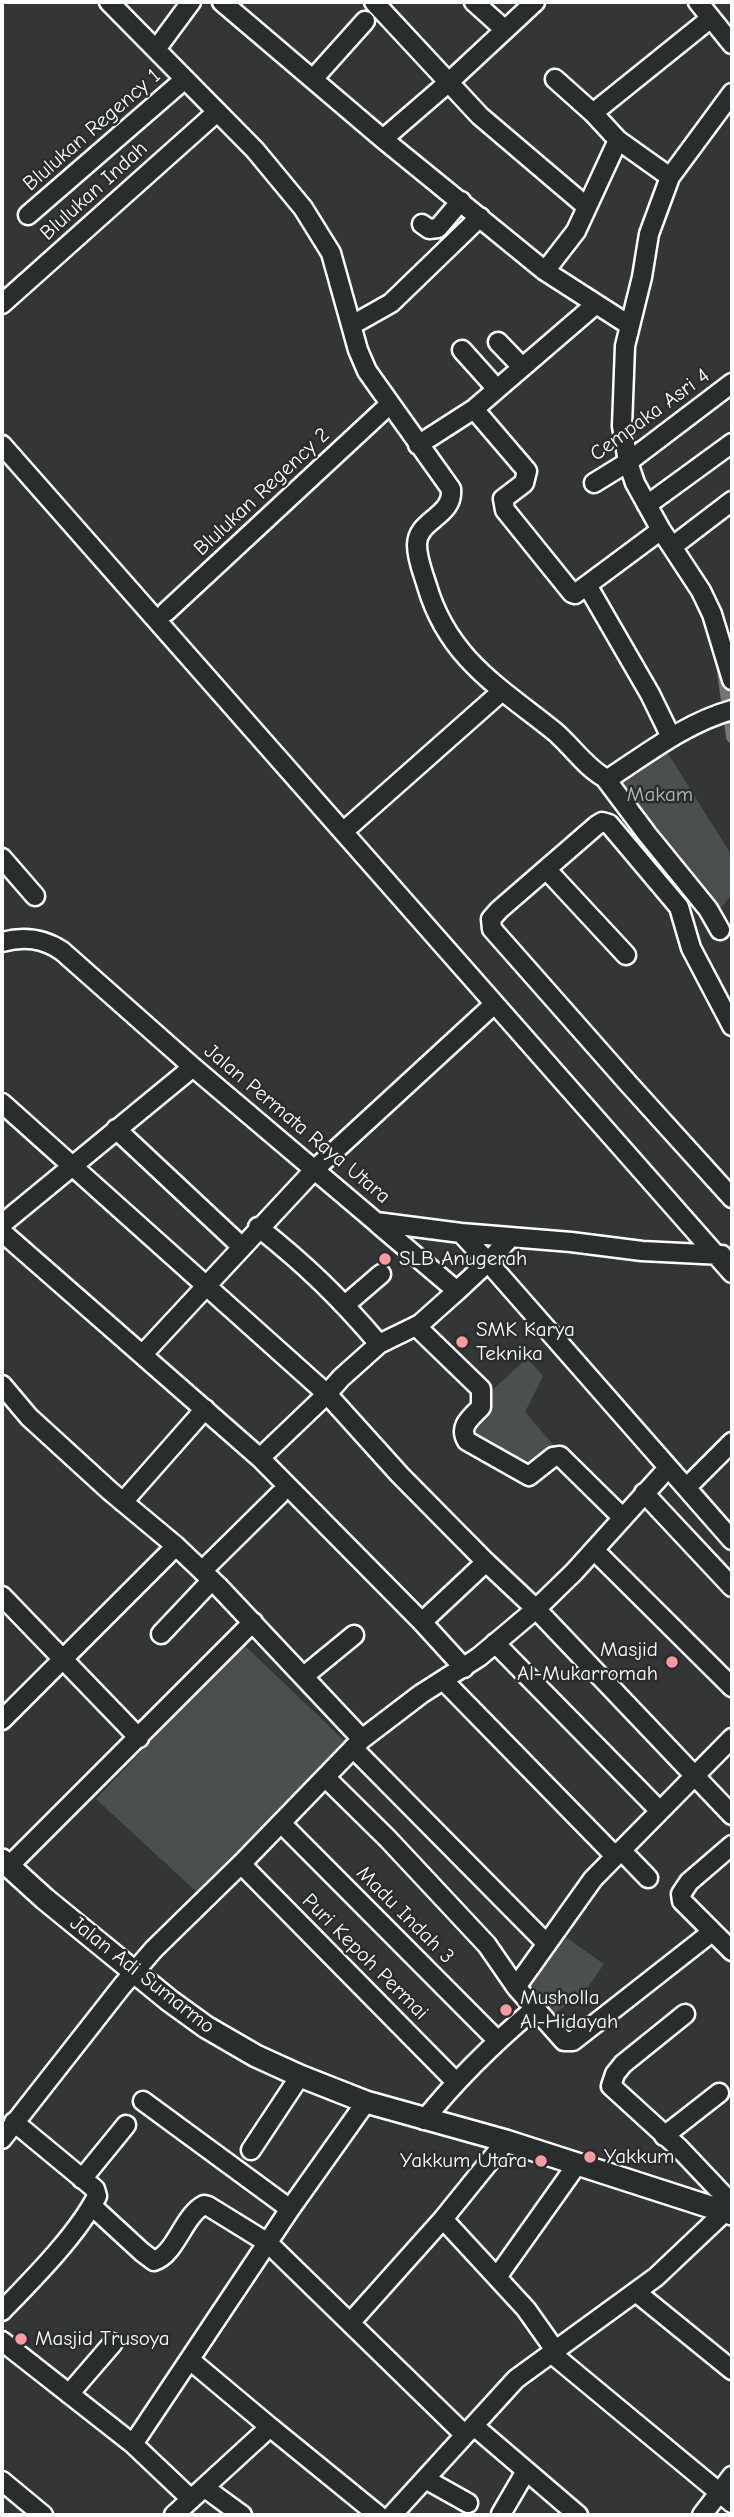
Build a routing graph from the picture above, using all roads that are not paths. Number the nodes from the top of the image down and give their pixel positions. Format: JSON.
{"nodes":[{"id":1,"x":109,"y":2,"type":"edge"},
{"id":2,"x":191,"y":2,"type":"edge"},
{"id":3,"x":222,"y":2,"type":"edge"},
{"id":4,"x":374,"y":2,"type":"edge"},
{"id":5,"x":474,"y":2,"type":"edge"},
{"id":6,"x":535,"y":2,"type":"edge"},
{"id":7,"x":698,"y":2,"type":"edge"},
{"id":8,"x":711,"y":18,"type":"junction"},
{"id":9,"x":365,"y":21,"type":"dead end"},
{"id":10,"x":504,"y":29,"type":"junction"},
{"id":11,"x":732,"y":44,"type":"edge"},
{"id":12,"x":157,"y":48,"type":"junction"},
{"id":13,"x":185,"y":79,"type":"junction"},
{"id":14,"x":313,"y":79,"type":"junction"},
{"id":15,"x":555,"y":79,"type":"dead end"},
{"id":16,"x":449,"y":82,"type":"junction"},
{"id":17,"x":732,"y":93,"type":"edge"},
{"id":18,"x":217,"y":111,"type":"junction"},
{"id":19,"x":593,"y":113,"type":"junction"},
{"id":20,"x":383,"y":139,"type":"junction"},
{"id":21,"x":618,"y":140,"type":"junction"},
{"id":22,"x":670,"y":177,"type":"junction"},
{"id":23,"x":461,"y":201,"type":"junction"},
{"id":24,"x":587,"y":206,"type":"junction"},
{"id":25,"x":28,"y":215,"type":"dead end"},
{"id":26,"x":480,"y":217,"type":"junction"},
{"id":27,"x":422,"y":224,"type":"dead end"},
{"id":28,"x":545,"y":271,"type":"junction"},
{"id":29,"x":2,"y":304,"type":"edge"},
{"id":30,"x":596,"y":304,"type":"junction"},
{"id":31,"x":629,"y":325,"type":"junction"},
{"id":32,"x":352,"y":326,"type":"junction"},
{"id":33,"x":498,"y":342,"type":"dead end"},
{"id":34,"x":462,"y":350,"type":"dead end"},
{"id":35,"x":522,"y":368,"type":"junction"},
{"id":36,"x":732,"y":383,"type":"edge"},
{"id":37,"x":497,"y":389,"type":"junction"},
{"id":38,"x":390,"y":404,"type":"junction"},
{"id":39,"x":474,"y":409,"type":"junction"},
{"id":40,"x":732,"y":443,"type":"edge"},
{"id":41,"x":2,"y":445,"type":"edge"},
{"id":42,"x":418,"y":445,"type":"junction"},
{"id":43,"x":628,"y":462,"type":"junction"},
{"id":44,"x":594,"y":484,"type":"dead end"},
{"id":45,"x":732,"y":502,"type":"edge"},
{"id":46,"x":647,"y":505,"type":"junction"},
{"id":47,"x":658,"y":532,"type":"junction"},
{"id":48,"x":673,"y":546,"type":"junction"},
{"id":49,"x":587,"y":585,"type":"junction"},
{"id":50,"x":166,"y":612,"type":"dead end"},
{"id":51,"x":732,"y":680,"type":"edge"},
{"id":52,"x":501,"y":692,"type":"junction"},
{"id":53,"x":725,"y":711,"type":"edge"},
{"id":54,"x":671,"y":737,"type":"junction"},
{"id":55,"x":605,"y":778,"type":"junction"},
{"id":56,"x":344,"y":831,"type":"junction"},
{"id":57,"x":2,"y":858,"type":"edge"},
{"id":58,"x":547,"y":870,"type":"junction"},
{"id":59,"x":35,"y":896,"type":"dead end"},
{"id":60,"x":720,"y":930,"type":"dead end"},
{"id":61,"x":2,"y":942,"type":"edge"},
{"id":62,"x":626,"y":955,"type":"dead end"},
{"id":63,"x":491,"y":1008,"type":"dead end"},
{"id":64,"x":732,"y":1026,"type":"edge"},
{"id":65,"x":193,"y":1067,"type":"junction"},
{"id":66,"x":2,"y":1103,"type":"edge"},
{"id":67,"x":116,"y":1129,"type":"junction"},
{"id":68,"x":72,"y":1165,"type":"junction"},
{"id":69,"x":315,"y":1168,"type":"junction"},
{"id":70,"x":732,"y":1198,"type":"edge"},
{"id":71,"x":376,"y":1222,"type":"junction"},
{"id":72,"x":2,"y":1224,"type":"edge"},
{"id":73,"x":258,"y":1227,"type":"junction"},
{"id":74,"x":2,"y":1231,"type":"edge"},
{"id":75,"x":461,"y":1233,"type":"junction"},
{"id":76,"x":510,"y":1238,"type":"junction"},
{"id":77,"x":241,"y":1246,"type":"junction"},
{"id":78,"x":716,"y":1251,"type":"edge"},
{"id":79,"x":488,"y":1262,"type":"junction"},
{"id":80,"x":732,"y":1273,"type":"edge"},
{"id":81,"x":381,"y":1274,"type":"dead end"},
{"id":82,"x":206,"y":1284,"type":"junction"},
{"id":83,"x":457,"y":1291,"type":"junction"},
{"id":84,"x":345,"y":1305,"type":"junction"},
{"id":85,"x":416,"y":1326,"type":"junction"},
{"id":86,"x":379,"y":1344,"type":"junction"},
{"id":87,"x":143,"y":1354,"type":"junction"},
{"id":88,"x":2,"y":1385,"type":"edge"},
{"id":89,"x":327,"y":1394,"type":"junction"},
{"id":90,"x":205,"y":1409,"type":"junction"},
{"id":91,"x":731,"y":1445,"type":"edge"},
{"id":92,"x":260,"y":1458,"type":"junction"},
{"id":93,"x":668,"y":1468,"type":"junction"},
{"id":94,"x":692,"y":1482,"type":"dead end"},
{"id":95,"x":644,"y":1493,"type":"junction"},
{"id":96,"x":280,"y":1494,"type":"dead end"},
{"id":97,"x":124,"y":1502,"type":"junction"},
{"id":98,"x":622,"y":1518,"type":"junction"},
{"id":99,"x":732,"y":1540,"type":"edge"},
{"id":100,"x":176,"y":1546,"type":"junction"},
{"id":101,"x":594,"y":1550,"type":"junction"},
{"id":102,"x":486,"y":1562,"type":"junction"},
{"id":103,"x":207,"y":1576,"type":"junction"},
{"id":104,"x":732,"y":1587,"type":"edge"},
{"id":105,"x":2,"y":1596,"type":"edge"},
{"id":106,"x":536,"y":1609,"type":"junction"},
{"id":107,"x":253,"y":1622,"type":"junction"},
{"id":108,"x":422,"y":1622,"type":"junction"},
{"id":109,"x":161,"y":1634,"type":"dead end"},
{"id":110,"x":354,"y":1635,"type":"dead end"},
{"id":111,"x":495,"y":1643,"type":"junction"},
{"id":112,"x":62,"y":1659,"type":"junction"},
{"id":113,"x":464,"y":1668,"type":"junction"},
{"id":114,"x":304,"y":1676,"type":"junction"},
{"id":115,"x":444,"y":1681,"type":"junction"},
{"id":116,"x":732,"y":1687,"type":"edge"},
{"id":117,"x":2,"y":1720,"type":"edge"},
{"id":118,"x":139,"y":1738,"type":"junction"},
{"id":119,"x":732,"y":1738,"type":"edge"},
{"id":120,"x":357,"y":1744,"type":"junction"},
{"id":121,"x":694,"y":1774,"type":"junction"},
{"id":122,"x":325,"y":1777,"type":"junction"},
{"id":123,"x":659,"y":1810,"type":"junction"},
{"id":124,"x":732,"y":1815,"type":"edge"},
{"id":125,"x":281,"y":1823,"type":"junction"},
{"id":126,"x":732,"y":1845,"type":"edge"},
{"id":127,"x":618,"y":1853,"type":"junction"},
{"id":128,"x":5,"y":1864,"type":"edge"},
{"id":129,"x":241,"y":1864,"type":"junction"},
{"id":130,"x":648,"y":1878,"type":"dead end"},
{"id":131,"x":712,"y":1932,"type":"junction"},
{"id":132,"x":547,"y":1944,"type":"junction"},
{"id":133,"x":731,"y":1948,"type":"edge"},
{"id":134,"x":133,"y":1973,"type":"junction"},
{"id":135,"x":516,"y":1987,"type":"junction"},
{"id":136,"x":534,"y":2009,"type":"junction"},
{"id":137,"x":685,"y":2014,"type":"dead end"},
{"id":138,"x":497,"y":2040,"type":"junction"},
{"id":139,"x":300,"y":2076,"type":"junction"},
{"id":140,"x":456,"y":2082,"type":"junction"},
{"id":141,"x":719,"y":2093,"type":"dead end"},
{"id":142,"x":143,"y":2101,"type":"dead end"},
{"id":143,"x":366,"y":2102,"type":"junction"},
{"id":144,"x":424,"y":2120,"type":"junction"},
{"id":145,"x":14,"y":2122,"type":"junction"},
{"id":146,"x":126,"y":2125,"type":"dead end"},
{"id":147,"x":664,"y":2136,"type":"junction"},
{"id":148,"x":2,"y":2139,"type":"edge"},
{"id":149,"x":506,"y":2141,"type":"junction"},
{"id":150,"x":251,"y":2150,"type":"dead end"},
{"id":151,"x":578,"y":2163,"type":"junction"},
{"id":152,"x":82,"y":2179,"type":"junction"},
{"id":153,"x":92,"y":2206,"type":"junction"},
{"id":154,"x":730,"y":2208,"type":"edge"},
{"id":155,"x":290,"y":2209,"type":"junction"},
{"id":156,"x":443,"y":2219,"type":"junction"},
{"id":157,"x":268,"y":2243,"type":"junction"},
{"id":158,"x":497,"y":2277,"type":"junction"},
{"id":159,"x":636,"y":2292,"type":"junction"},
{"id":160,"x":2,"y":2311,"type":"edge"},
{"id":161,"x":350,"y":2323,"type":"junction"},
{"id":162,"x":2,"y":2341,"type":"edge"},
{"id":163,"x":113,"y":2343,"type":"dead end"},
{"id":164,"x":553,"y":2351,"type":"junction"},
{"id":165,"x":190,"y":2360,"type":"junction"},
{"id":166,"x":732,"y":2370,"type":"edge"},
{"id":167,"x":69,"y":2394,"type":"junction"},
{"id":168,"x":270,"y":2427,"type":"junction"},
{"id":169,"x":470,"y":2430,"type":"junction"},
{"id":170,"x":133,"y":2444,"type":"junction"},
{"id":171,"x":526,"y":2471,"type":"junction"},
{"id":172,"x":732,"y":2476,"type":"edge"},
{"id":173,"x":427,"y":2480,"type":"junction"},
{"id":174,"x":2,"y":2481,"type":"edge"},
{"id":175,"x":198,"y":2494,"type":"junction"},
{"id":176,"x":726,"y":2498,"type":"edge"},
{"id":177,"x":468,"y":2502,"type":"dead end"},
{"id":178,"x":501,"y":2514,"type":"edge"},
{"id":179,"x":43,"y":2515,"type":"edge"},
{"id":180,"x":174,"y":2515,"type":"edge"},
{"id":181,"x":242,"y":2515,"type":"edge"},
{"id":182,"x":378,"y":2515,"type":"edge"},
{"id":183,"x":392,"y":2515,"type":"edge"},
{"id":184,"x":578,"y":2515,"type":"edge"},
{"id":185,"x":702,"y":2515,"type":"edge"}],
"edges":[{"from":1,"to":12,"type":"street"},
{"from":2,"to":12,"type":"street"},
{"from":3,"to":14,"type":"street"},
{"from":4,"to":16,"type":"street"},
{"from":5,"to":10,"type":"street"},
{"from":6,"to":10,"type":"street"},
{"from":7,"to":8,"type":"street"},
{"from":8,"to":11,"type":"street"},
{"from":8,"to":19,"type":"street"},
{"from":9,"to":14,"type":"street"},
{"from":10,"to":16,"type":"street"},
{"from":12,"to":13,"type":"street"},
{"from":13,"to":18,"type":"street"},
{"from":13,"to":25,"type":"street","name":"Blulukan Regency 1"},
{"from":14,"to":20,"type":"street"},
{"from":15,"to":19,"type":"street"},
{"from":16,"to":20,"type":"street"},
{"from":16,"to":24,"type":"street"},
{"from":17,"to":22,"type":"street"},
{"from":18,"to":29,"type":"street","name":"Blulukan Indah"},
{"from":18,"to":32,"type":"street"},
{"from":19,"to":21,"type":"street"},
{"from":20,"to":23,"type":"street"},
{"from":21,"to":22,"type":"street"},
{"from":21,"to":24,"type":"street"},
{"from":22,"to":31,"type":"street"},
{"from":23,"to":26,"type":"street"},
{"from":23,"to":27,"type":"street"},
{"from":24,"to":28,"type":"street"},
{"from":26,"to":28,"type":"street"},
{"from":26,"to":32,"type":"street"},
{"from":28,"to":30,"type":"street"},
{"from":30,"to":31,"type":"street"},
{"from":30,"to":35,"type":"street"},
{"from":31,"to":43,"type":"street"},
{"from":32,"to":38,"type":"street"},
{"from":33,"to":35,"type":"street"},
{"from":34,"to":37,"type":"street"},
{"from":35,"to":37,"type":"street"},
{"from":36,"to":43,"type":"street","name":"Cempaka Asri 4"},
{"from":37,"to":39,"type":"street"},
{"from":38,"to":42,"type":"street"},
{"from":38,"to":50,"type":"street","name":"Blulukan Regency 2"},
{"from":39,"to":42,"type":"street"},
{"from":39,"to":49,"type":"street"},
{"from":40,"to":46,"type":"street"},
{"from":41,"to":56,"type":"street"},
{"from":42,"to":52,"type":"street"},
{"from":43,"to":44,"type":"street","name":"Cempaka Asri 4"},
{"from":43,"to":46,"type":"street"},
{"from":45,"to":48,"type":"street"},
{"from":46,"to":47,"type":"street"},
{"from":47,"to":48,"type":"street"},
{"from":47,"to":49,"type":"street"},
{"from":48,"to":51,"type":"street"},
{"from":49,"to":54,"type":"street"},
{"from":52,"to":55,"type":"street"},
{"from":52,"to":56,"type":"street"},
{"from":53,"to":54,"type":"street"},
{"from":54,"to":55,"type":"street"},
{"from":55,"to":60,"type":"street"},
{"from":56,"to":78,"type":"street"},
{"from":57,"to":59,"type":"street"},
{"from":58,"to":62,"type":"street"},
{"from":58,"to":64,"type":"street"},
{"from":58,"to":70,"type":"street"},
{"from":61,"to":65,"type":"street","name":"Jalan Permata Raya Utara"},
{"from":63,"to":69,"type":"street"},
{"from":65,"to":67,"type":"street"},
{"from":65,"to":69,"type":"street","name":"Jalan Permata Raya Utara"},
{"from":66,"to":68,"type":"street"},
{"from":67,"to":68,"type":"street"},
{"from":67,"to":77,"type":"street"},
{"from":68,"to":72,"type":"street"},
{"from":68,"to":82,"type":"street"},
{"from":69,"to":71,"type":"street","name":"Jalan Permata Raya Utara"},
{"from":69,"to":73,"type":"street"},
{"from":71,"to":75,"type":"street","name":"Jalan Permata Raya Utara"},
{"from":71,"to":83,"type":"street"},
{"from":73,"to":77,"type":"street"},
{"from":73,"to":84,"type":"street"},
{"from":74,"to":87,"type":"street"},
{"from":75,"to":76,"type":"street","name":"Jalan Permata Raya Utara"},
{"from":75,"to":79,"type":"street"},
{"from":76,"to":78,"type":"street","name":"Jalan Permata Raya Utara"},
{"from":76,"to":79,"type":"street"},
{"from":77,"to":82,"type":"street"},
{"from":78,"to":80,"type":"street"},
{"from":79,"to":83,"type":"street"},
{"from":79,"to":93,"type":"street"},
{"from":81,"to":84,"type":"street"},
{"from":82,"to":87,"type":"street"},
{"from":82,"to":89,"type":"street"},
{"from":83,"to":85,"type":"street"},
{"from":84,"to":86,"type":"street"},
{"from":85,"to":86,"type":"street"},
{"from":85,"to":98,"type":"street"},
{"from":86,"to":89,"type":"street"},
{"from":87,"to":90,"type":"street"},
{"from":88,"to":97,"type":"street"},
{"from":89,"to":92,"type":"street"},
{"from":89,"to":102,"type":"street"},
{"from":90,"to":92,"type":"street"},
{"from":90,"to":97,"type":"street"},
{"from":91,"to":94,"type":"street"},
{"from":92,"to":108,"type":"street"},
{"from":93,"to":95,"type":"street"},
{"from":93,"to":99,"type":"street"},
{"from":95,"to":98,"type":"street"},
{"from":95,"to":104,"type":"street"},
{"from":96,"to":103,"type":"street"},
{"from":97,"to":100,"type":"street"},
{"from":98,"to":101,"type":"street"},
{"from":100,"to":103,"type":"street"},
{"from":100,"to":112,"type":"street"},
{"from":101,"to":106,"type":"street"},
{"from":101,"to":116,"type":"street"},
{"from":102,"to":106,"type":"street"},
{"from":102,"to":108,"type":"street"},
{"from":103,"to":107,"type":"street"},
{"from":103,"to":109,"type":"street"},
{"from":105,"to":112,"type":"street"},
{"from":106,"to":111,"type":"street"},
{"from":106,"to":121,"type":"street"},
{"from":107,"to":114,"type":"street"},
{"from":107,"to":118,"type":"street"},
{"from":108,"to":113,"type":"street"},
{"from":110,"to":114,"type":"street"},
{"from":111,"to":113,"type":"street"},
{"from":111,"to":123,"type":"street"},
{"from":112,"to":117,"type":"street"},
{"from":112,"to":118,"type":"street"},
{"from":113,"to":115,"type":"street"},
{"from":114,"to":120,"type":"street"},
{"from":115,"to":120,"type":"street"},
{"from":115,"to":127,"type":"street"},
{"from":118,"to":128,"type":"street"},
{"from":119,"to":121,"type":"street"},
{"from":120,"to":122,"type":"street"},
{"from":120,"to":132,"type":"street"},
{"from":121,"to":123,"type":"street"},
{"from":121,"to":124,"type":"street"},
{"from":122,"to":125,"type":"street"},
{"from":122,"to":135,"type":"street"},
{"from":123,"to":127,"type":"street"},
{"from":125,"to":129,"type":"street"},
{"from":125,"to":138,"type":"street","name":"Madu Indah 3"},
{"from":126,"to":131,"type":"street"},
{"from":127,"to":130,"type":"street"},
{"from":127,"to":132,"type":"street"},
{"from":128,"to":134,"type":"main road","name":"Jalan Adi Sumarmo"},
{"from":129,"to":134,"type":"street"},
{"from":129,"to":140,"type":"street","name":"Puri Kepoh Permai"},
{"from":131,"to":133,"type":"street"},
{"from":131,"to":136,"type":"street"},
{"from":132,"to":135,"type":"street"},
{"from":134,"to":139,"type":"main road","name":"Jalan Adi Sumarmo"},
{"from":134,"to":145,"type":"street"},
{"from":135,"to":136,"type":"street"},
{"from":136,"to":138,"type":"street"},
{"from":137,"to":147,"type":"street"},
{"from":138,"to":140,"type":"street"},
{"from":139,"to":143,"type":"main road","name":"Jalan Adi Sumarmo"},
{"from":139,"to":150,"type":"street"},
{"from":140,"to":144,"type":"street"},
{"from":141,"to":147,"type":"street"},
{"from":142,"to":155,"type":"street"},
{"from":143,"to":144,"type":"main road","name":"Jalan Adi Sumarmo"},
{"from":143,"to":155,"type":"street"},
{"from":144,"to":149,"type":"main road","name":"Jalan Adi Sumarmo"},
{"from":145,"to":148,"type":"street"},
{"from":145,"to":152,"type":"street"},
{"from":146,"to":152,"type":"street"},
{"from":147,"to":154,"type":"street"},
{"from":149,"to":151,"type":"main road","name":"Jalan Adi Sumarmo"},
{"from":149,"to":156,"type":"street"},
{"from":151,"to":154,"type":"main road","name":"Jalan Adi Sumarmo"},
{"from":151,"to":158,"type":"street"},
{"from":152,"to":153,"type":"street"},
{"from":153,"to":157,"type":"street"},
{"from":153,"to":160,"type":"street"},
{"from":154,"to":159,"type":"street"},
{"from":155,"to":157,"type":"street"},
{"from":156,"to":158,"type":"street"},
{"from":156,"to":161,"type":"street"},
{"from":157,"to":161,"type":"street"},
{"from":157,"to":165,"type":"street"},
{"from":158,"to":164,"type":"street"},
{"from":159,"to":164,"type":"street"},
{"from":159,"to":166,"type":"street"},
{"from":161,"to":169,"type":"street"},
{"from":162,"to":167,"type":"street"},
{"from":163,"to":167,"type":"street"},
{"from":164,"to":169,"type":"street"},
{"from":164,"to":176,"type":"street"},
{"from":165,"to":168,"type":"street"},
{"from":165,"to":170,"type":"street"},
{"from":167,"to":170,"type":"street"},
{"from":168,"to":175,"type":"street"},
{"from":168,"to":182,"type":"street"},
{"from":169,"to":171,"type":"street"},
{"from":169,"to":173,"type":"street"},
{"from":170,"to":175,"type":"street"},
{"from":171,"to":178,"type":"street"},
{"from":171,"to":184,"type":"street"},
{"from":172,"to":176,"type":"street"},
{"from":173,"to":177,"type":"street"},
{"from":173,"to":183,"type":"street"},
{"from":174,"to":179,"type":"street"},
{"from":175,"to":180,"type":"street"},
{"from":175,"to":181,"type":"street"},
{"from":176,"to":185,"type":"street"}]}
